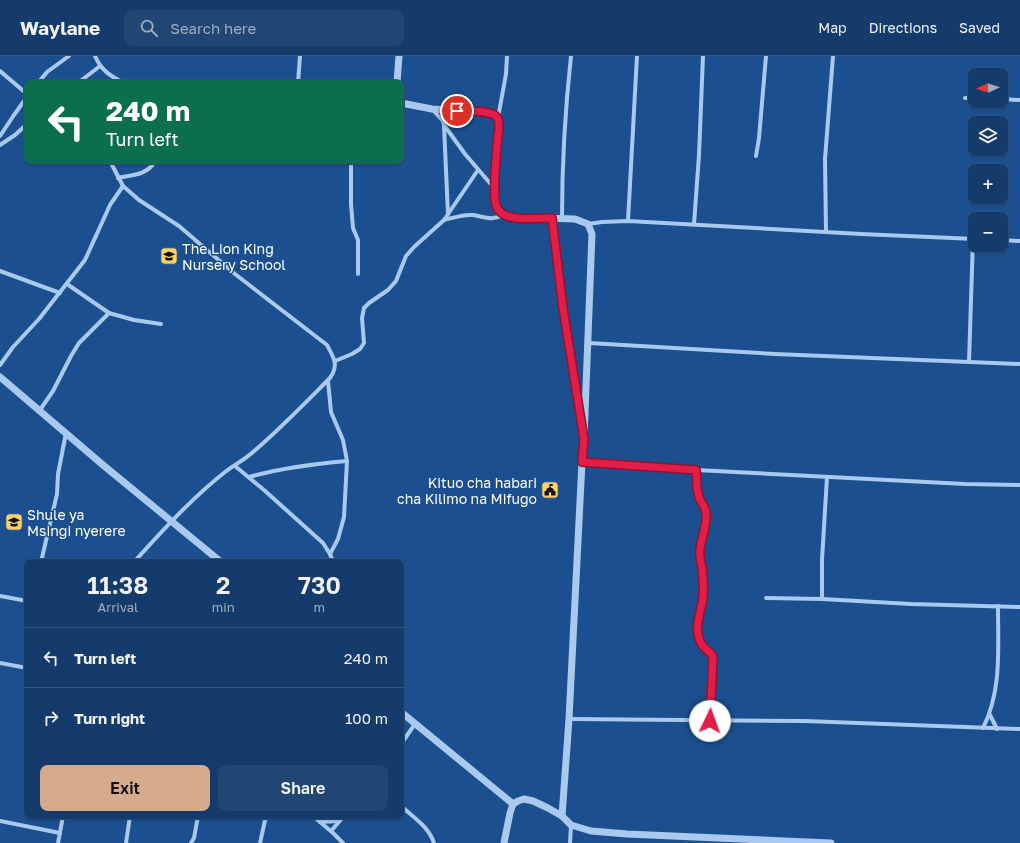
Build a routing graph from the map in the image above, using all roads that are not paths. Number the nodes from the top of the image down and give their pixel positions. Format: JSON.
{"nodes":[{"id":1,"x":69,"y":56,"type":"edge"},
{"id":2,"x":95,"y":56,"type":"edge"},
{"id":3,"x":300,"y":56,"type":"edge"},
{"id":4,"x":399,"y":56,"type":"edge"},
{"id":5,"x":507,"y":56,"type":"edge"},
{"id":6,"x":571,"y":56,"type":"edge"},
{"id":7,"x":637,"y":56,"type":"edge"},
{"id":8,"x":703,"y":56,"type":"edge"},
{"id":9,"x":766,"y":56,"type":"edge"},
{"id":10,"x":833,"y":56,"type":"edge"},
{"id":11,"x":100,"y":66,"type":"junction"},
{"id":12,"x":0,"y":71,"type":"edge"},
{"id":13,"x":40,"y":80,"type":"edge"},
{"id":14,"x":82,"y":80,"type":"edge"},
{"id":15,"x":118,"y":80,"type":"edge"},
{"id":16,"x":298,"y":80,"type":"edge"},
{"id":17,"x":397,"y":80,"type":"edge"},
{"id":18,"x":24,"y":91,"type":"edge"},
{"id":19,"x":1008,"y":99,"type":"edge"},
{"id":20,"x":1020,"y":100,"type":"edge"},
{"id":21,"x":22,"y":103,"type":"edge"},
{"id":22,"x":404,"y":104,"type":"edge"},
{"id":23,"x":432,"y":109,"type":"junction"},
{"id":24,"x":498,"y":118,"type":"junction"},
{"id":25,"x":444,"y":125,"type":"junction"},
{"id":26,"x":24,"y":127,"type":"edge"},
{"id":27,"x":0,"y":136,"type":"edge"},
{"id":28,"x":0,"y":145,"type":"edge"},
{"id":29,"x":756,"y":156,"type":"dead end"},
{"id":30,"x":111,"y":164,"type":"edge"},
{"id":31,"x":154,"y":164,"type":"edge"},
{"id":32,"x":351,"y":164,"type":"edge"},
{"id":33,"x":478,"y":170,"type":"junction"},
{"id":34,"x":118,"y":178,"type":"junction"},
{"id":35,"x":123,"y":186,"type":"junction"},
{"id":36,"x":495,"y":189,"type":"junction"},
{"id":37,"x":448,"y":214,"type":"junction"},
{"id":38,"x":504,"y":215,"type":"junction"},
{"id":39,"x":552,"y":218,"type":"junction"},
{"id":40,"x":562,"y":218,"type":"junction"},
{"id":41,"x":444,"y":220,"type":"junction"},
{"id":42,"x":628,"y":221,"type":"junction"},
{"id":43,"x":588,"y":224,"type":"junction"},
{"id":44,"x":694,"y":224,"type":"junction"},
{"id":45,"x":826,"y":232,"type":"junction"},
{"id":46,"x":968,"y":239,"type":"edge"},
{"id":47,"x":1008,"y":240,"type":"edge"},
{"id":48,"x":1020,"y":241,"type":"edge"},
{"id":49,"x":973,"y":252,"type":"edge"},
{"id":50,"x":0,"y":271,"type":"edge"},
{"id":51,"x":358,"y":274,"type":"dead end"},
{"id":52,"x":67,"y":284,"type":"junction"},
{"id":53,"x":60,"y":293,"type":"junction"},
{"id":54,"x":109,"y":313,"type":"junction"},
{"id":55,"x":161,"y":324,"type":"dead end"},
{"id":56,"x":589,"y":343,"type":"junction"},
{"id":57,"x":335,"y":361,"type":"junction"},
{"id":58,"x":969,"y":362,"type":"junction"},
{"id":59,"x":1020,"y":364,"type":"edge"},
{"id":60,"x":0,"y":366,"type":"edge"},
{"id":61,"x":0,"y":377,"type":"edge"},
{"id":62,"x":328,"y":381,"type":"junction"},
{"id":63,"x":40,"y":410,"type":"junction"},
{"id":64,"x":66,"y":433,"type":"junction"},
{"id":65,"x":584,"y":439,"type":"junction"},
{"id":66,"x":347,"y":461,"type":"junction"},
{"id":67,"x":582,"y":462,"type":"junction"},
{"id":68,"x":235,"y":466,"type":"junction"},
{"id":69,"x":696,"y":470,"type":"junction"},
{"id":70,"x":827,"y":477,"type":"junction"},
{"id":71,"x":249,"y":478,"type":"junction"},
{"id":72,"x":1020,"y":485,"type":"edge"},
{"id":73,"x":171,"y":522,"type":"junction"},
{"id":74,"x":330,"y":554,"type":"junction"},
{"id":75,"x":42,"y":559,"type":"edge"},
{"id":76,"x":137,"y":559,"type":"edge"},
{"id":77,"x":216,"y":559,"type":"edge"},
{"id":78,"x":332,"y":559,"type":"edge"},
{"id":79,"x":0,"y":596,"type":"edge"},
{"id":80,"x":766,"y":598,"type":"dead end"},
{"id":81,"x":822,"y":599,"type":"junction"},
{"id":82,"x":24,"y":600,"type":"edge"},
{"id":83,"x":998,"y":606,"type":"junction"},
{"id":84,"x":1020,"y":607,"type":"edge"},
{"id":85,"x":0,"y":663,"type":"edge"},
{"id":86,"x":24,"y":667,"type":"edge"},
{"id":87,"x":404,"y":715,"type":"edge"},
{"id":88,"x":990,"y":715,"type":"junction"},
{"id":89,"x":569,"y":719,"type":"junction"},
{"id":90,"x":710,"y":721,"type":"junction"},
{"id":91,"x":415,"y":724,"type":"junction"},
{"id":92,"x":983,"y":728,"type":"junction"},
{"id":93,"x":997,"y":729,"type":"junction"},
{"id":94,"x":1020,"y":729,"type":"edge"},
{"id":95,"x":404,"y":740,"type":"edge"},
{"id":96,"x":513,"y":804,"type":"junction"},
{"id":97,"x":404,"y":809,"type":"edge"},
{"id":98,"x":562,"y":816,"type":"junction"},
{"id":99,"x":62,"y":819,"type":"edge"},
{"id":100,"x":130,"y":819,"type":"edge"},
{"id":101,"x":197,"y":819,"type":"edge"},
{"id":102,"x":265,"y":819,"type":"edge"},
{"id":103,"x":316,"y":819,"type":"edge"},
{"id":104,"x":1,"y":820,"type":"edge"},
{"id":105,"x":339,"y":821,"type":"joint"},
{"id":106,"x":320,"y":822,"type":"junction"},
{"id":107,"x":570,"y":825,"type":"junction"},
{"id":108,"x":331,"y":831,"type":"junction"},
{"id":109,"x":60,"y":833,"type":"junction"},
{"id":110,"x":194,"y":838,"type":"junction"},
{"id":111,"x":58,"y":843,"type":"edge"},
{"id":112,"x":126,"y":843,"type":"edge"},
{"id":113,"x":191,"y":843,"type":"edge"},
{"id":114,"x":196,"y":843,"type":"edge"},
{"id":115,"x":260,"y":843,"type":"edge"},
{"id":116,"x":343,"y":843,"type":"edge"},
{"id":117,"x":434,"y":843,"type":"edge"},
{"id":118,"x":504,"y":843,"type":"edge"},
{"id":119,"x":570,"y":843,"type":"edge"},
{"id":120,"x":831,"y":843,"type":"edge"}],
"edges":[{"from":1,"to":13,"type":"street"},
{"from":2,"to":11,"type":"street"},
{"from":3,"to":16,"type":"street"},
{"from":4,"to":17,"type":"street"},
{"from":5,"to":24,"type":"street"},
{"from":6,"to":40,"type":"street"},
{"from":7,"to":42,"type":"street"},
{"from":8,"to":44,"type":"street"},
{"from":9,"to":29,"type":"street"},
{"from":10,"to":45,"type":"street"},
{"from":11,"to":14,"type":"street"},
{"from":11,"to":15,"type":"street"},
{"from":12,"to":18,"type":"street"},
{"from":19,"to":20,"type":"street"},
{"from":21,"to":27,"type":"street"},
{"from":22,"to":23,"type":"street"},
{"from":23,"to":24,"type":"street"},
{"from":23,"to":25,"type":"street"},
{"from":24,"to":36,"type":"street"},
{"from":25,"to":33,"type":"street"},
{"from":25,"to":37,"type":"street"},
{"from":26,"to":28,"type":"street"},
{"from":30,"to":34,"type":"street"},
{"from":31,"to":34,"type":"street"},
{"from":32,"to":51,"type":"street"},
{"from":33,"to":36,"type":"street"},
{"from":33,"to":37,"type":"street"},
{"from":34,"to":35,"type":"street"},
{"from":35,"to":52,"type":"street"},
{"from":35,"to":57,"type":"street"},
{"from":36,"to":38,"type":"street"},
{"from":37,"to":41,"type":"street"},
{"from":38,"to":39,"type":"street"},
{"from":38,"to":41,"type":"street"},
{"from":39,"to":40,"type":"street"},
{"from":39,"to":65,"type":"street"},
{"from":40,"to":43,"type":"street"},
{"from":41,"to":57,"type":"street"},
{"from":42,"to":43,"type":"street"},
{"from":42,"to":44,"type":"street"},
{"from":43,"to":56,"type":"street"},
{"from":44,"to":45,"type":"street"},
{"from":45,"to":46,"type":"street"},
{"from":47,"to":48,"type":"street"},
{"from":49,"to":58,"type":"street"},
{"from":50,"to":53,"type":"street"},
{"from":52,"to":53,"type":"street"},
{"from":52,"to":54,"type":"street"},
{"from":53,"to":60,"type":"street"},
{"from":54,"to":55,"type":"street"},
{"from":54,"to":63,"type":"street"},
{"from":56,"to":58,"type":"street"},
{"from":56,"to":65,"type":"street"},
{"from":57,"to":62,"type":"street"},
{"from":58,"to":59,"type":"street"},
{"from":61,"to":63,"type":"street"},
{"from":62,"to":66,"type":"street"},
{"from":62,"to":68,"type":"street"},
{"from":63,"to":64,"type":"street"},
{"from":64,"to":73,"type":"street"},
{"from":64,"to":75,"type":"street"},
{"from":65,"to":67,"type":"street"},
{"from":66,"to":71,"type":"street"},
{"from":66,"to":74,"type":"street"},
{"from":67,"to":69,"type":"street"},
{"from":67,"to":89,"type":"street"},
{"from":68,"to":71,"type":"street"},
{"from":68,"to":73,"type":"street"},
{"from":69,"to":70,"type":"street"},
{"from":69,"to":90,"type":"street"},
{"from":70,"to":72,"type":"street"},
{"from":70,"to":81,"type":"street"},
{"from":71,"to":74,"type":"street"},
{"from":73,"to":76,"type":"street"},
{"from":73,"to":77,"type":"street"},
{"from":74,"to":78,"type":"street"},
{"from":79,"to":82,"type":"street"},
{"from":80,"to":81,"type":"street"},
{"from":81,"to":83,"type":"street"},
{"from":83,"to":84,"type":"street"},
{"from":83,"to":88,"type":"street"},
{"from":85,"to":86,"type":"street"},
{"from":87,"to":91,"type":"street"},
{"from":88,"to":92,"type":"street"},
{"from":88,"to":93,"type":"street"},
{"from":89,"to":90,"type":"street"},
{"from":89,"to":98,"type":"street"},
{"from":90,"to":92,"type":"street"},
{"from":91,"to":95,"type":"street"},
{"from":91,"to":96,"type":"street"},
{"from":92,"to":93,"type":"street"},
{"from":93,"to":94,"type":"street"},
{"from":96,"to":98,"type":"street"},
{"from":96,"to":118,"type":"street"},
{"from":97,"to":117,"type":"street"},
{"from":98,"to":107,"type":"street"},
{"from":99,"to":109,"type":"street"},
{"from":100,"to":112,"type":"street"},
{"from":101,"to":110,"type":"street"},
{"from":102,"to":115,"type":"street"},
{"from":103,"to":106,"type":"street"},
{"from":104,"to":109,"type":"street"},
{"from":105,"to":106,"type":"street"},
{"from":105,"to":108,"type":"street"},
{"from":106,"to":108,"type":"street"},
{"from":107,"to":119,"type":"street"},
{"from":107,"to":120,"type":"street"},
{"from":108,"to":116,"type":"street"},
{"from":109,"to":111,"type":"street"},
{"from":110,"to":113,"type":"street"},
{"from":110,"to":114,"type":"street"}]}
